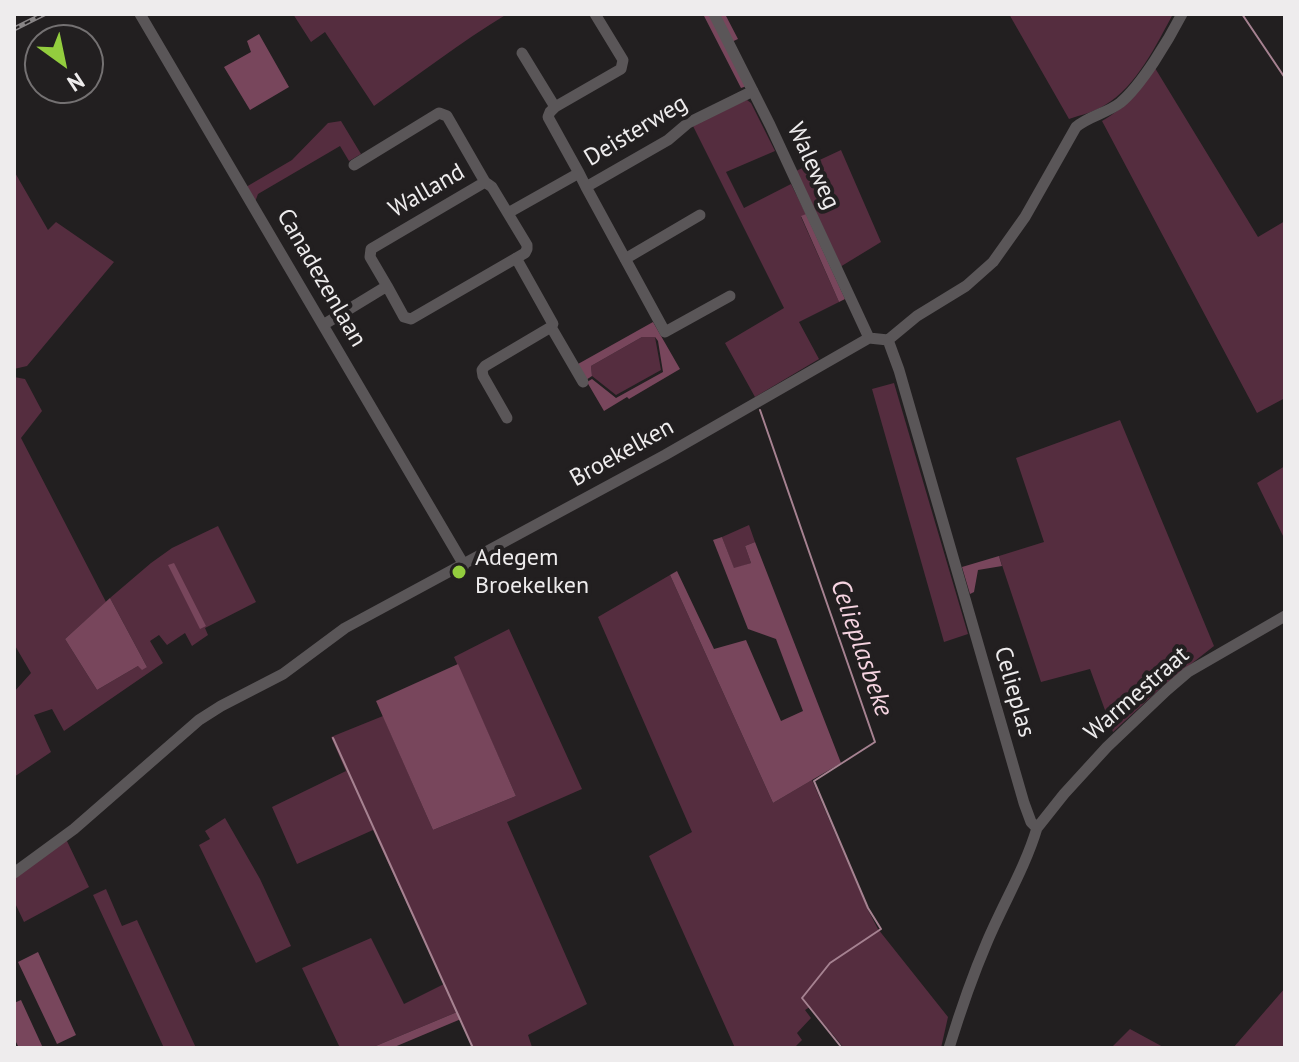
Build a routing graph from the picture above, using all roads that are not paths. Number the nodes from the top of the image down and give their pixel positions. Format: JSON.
{"nodes":[{"id":1,"x":140,"y":14,"type":"edge"},
{"id":2,"x":595,"y":14,"type":"edge"},
{"id":3,"x":714,"y":14,"type":"edge"},
{"id":4,"x":1182,"y":14,"type":"edge"},
{"id":5,"x":522,"y":53,"type":"dead end"},
{"id":6,"x":753,"y":91,"type":"junction"},
{"id":7,"x":555,"y":107,"type":"junction"},
{"id":8,"x":354,"y":165,"type":"dead end"},
{"id":9,"x":579,"y":173,"type":"junction"},
{"id":10,"x":485,"y":182,"type":"junction"},
{"id":11,"x":586,"y":187,"type":"junction"},
{"id":12,"x":508,"y":213,"type":"junction"},
{"id":13,"x":700,"y":215,"type":"dead end"},
{"id":14,"x":516,"y":258,"type":"junction"},
{"id":15,"x":625,"y":259,"type":"junction"},
{"id":16,"x":387,"y":286,"type":"junction"},
{"id":17,"x":730,"y":296,"type":"dead end"},
{"id":18,"x":323,"y":325,"type":"junction"},
{"id":19,"x":551,"y":327,"type":"junction"},
{"id":20,"x":869,"y":338,"type":"junction"},
{"id":21,"x":888,"y":340,"type":"junction"},
{"id":22,"x":583,"y":382,"type":"dead end"},
{"id":23,"x":507,"y":418,"type":"dead end"},
{"id":24,"x":464,"y":565,"type":"junction"},
{"id":25,"x":1285,"y":616,"type":"edge"},
{"id":26,"x":1037,"y":828,"type":"junction"},
{"id":27,"x":14,"y":873,"type":"edge"},
{"id":28,"x":949,"y":1048,"type":"edge"}],
"edges":[{"from":1,"to":18,"type":"street","name":"Canadezenlaan"},
{"from":2,"to":7,"type":"street"},
{"from":3,"to":6,"type":"street","name":"Waleweg"},
{"from":4,"to":21,"type":"street"},
{"from":5,"to":7,"type":"street"},
{"from":6,"to":11,"type":"street","name":"Deisterweg"},
{"from":6,"to":20,"type":"street","name":"Waleweg"},
{"from":7,"to":9,"type":"street"},
{"from":8,"to":10,"type":"street"},
{"from":9,"to":11,"type":"street","name":"Deisterweg"},
{"from":9,"to":12,"type":"street","name":"Deisterweg"},
{"from":10,"to":12,"type":"street","name":"Walland"},
{"from":10,"to":16,"type":"street","name":"Walland"},
{"from":11,"to":15,"type":"street"},
{"from":12,"to":14,"type":"street","name":"Walland"},
{"from":13,"to":15,"type":"street"},
{"from":14,"to":16,"type":"street","name":"Walland"},
{"from":14,"to":19,"type":"street"},
{"from":15,"to":17,"type":"street"},
{"from":16,"to":18,"type":"street"},
{"from":18,"to":24,"type":"street","name":"Canadezenlaan"},
{"from":19,"to":22,"type":"street"},
{"from":19,"to":23,"type":"street"},
{"from":20,"to":21,"type":"street"},
{"from":20,"to":24,"type":"street","name":"Broekelken"},
{"from":21,"to":26,"type":"street","name":"Celieplas"},
{"from":24,"to":27,"type":"street","name":"Broekelken"},
{"from":25,"to":26,"type":"street","name":"Warmestraat"},
{"from":26,"to":28,"type":"street"}]}
